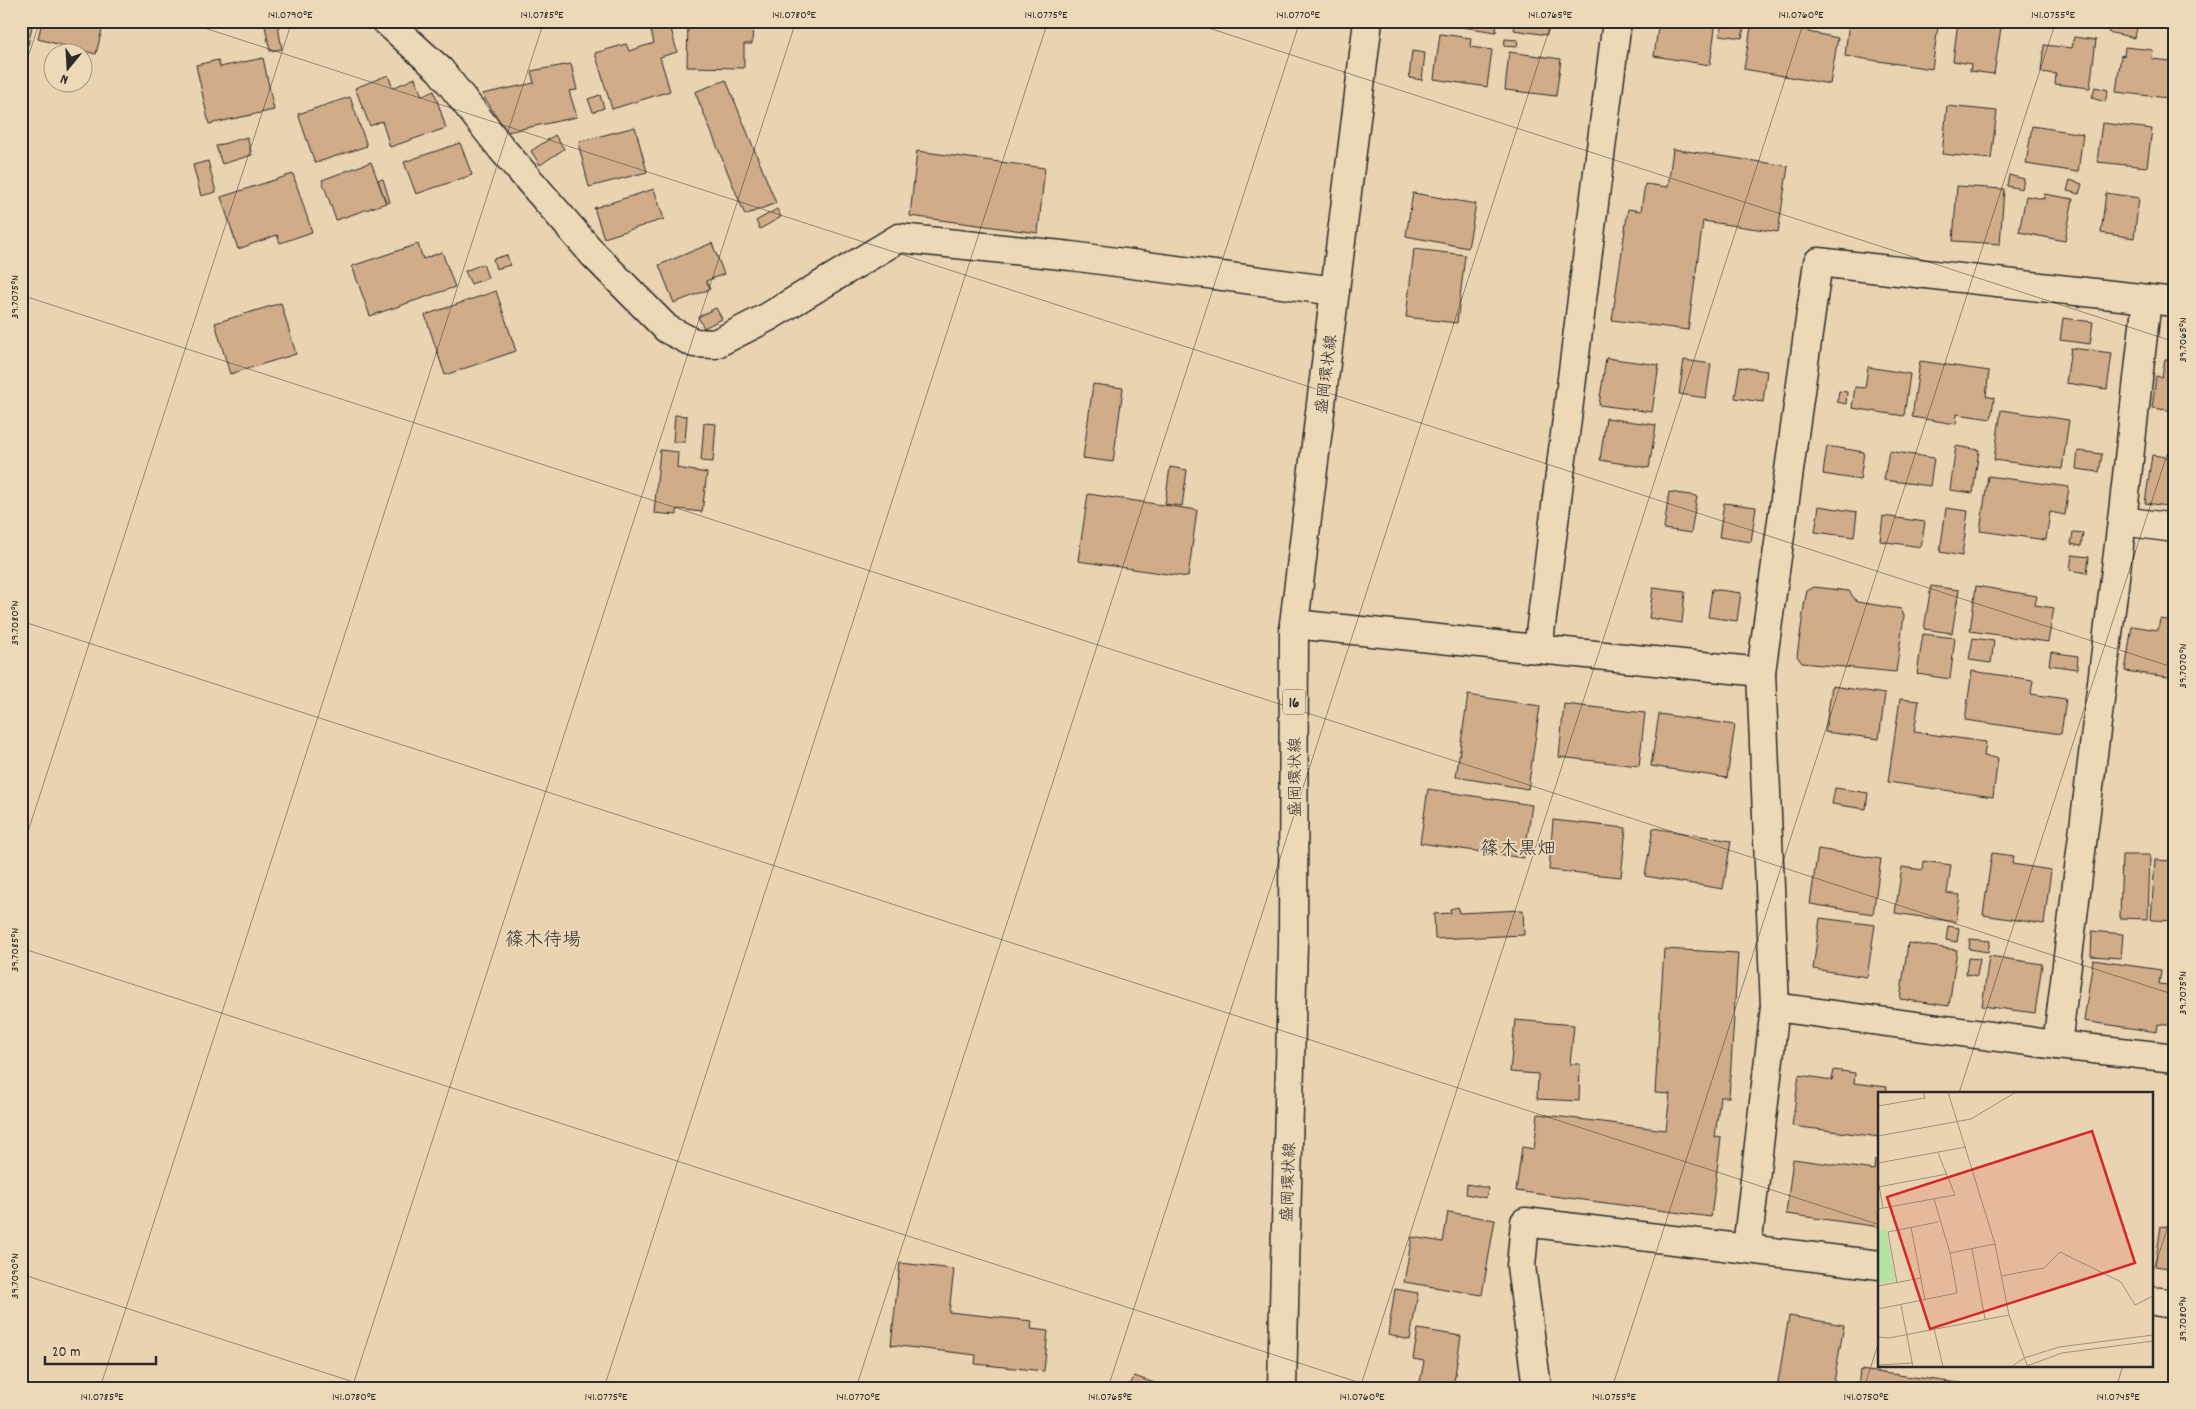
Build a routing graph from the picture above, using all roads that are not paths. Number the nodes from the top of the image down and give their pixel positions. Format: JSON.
{"nodes":[{"id":1,"x":386,"y":21,"type":"edge"},
{"id":2,"x":1368,"y":21,"type":"edge"},
{"id":3,"x":1617,"y":21,"type":"edge"},
{"id":4,"x":1335,"y":291,"type":"junction"},
{"id":5,"x":2147,"y":298,"type":"junction"},
{"id":6,"x":2175,"y":302,"type":"edge"},
{"id":7,"x":2122,"y":521,"type":"junction"},
{"id":8,"x":2175,"y":528,"type":"edge"},
{"id":9,"x":1294,"y":624,"type":"junction"},
{"id":10,"x":1538,"y":649,"type":"junction"},
{"id":11,"x":1761,"y":672,"type":"junction"},
{"id":12,"x":1775,"y":1007,"type":"junction"},
{"id":13,"x":2057,"y":1045,"type":"junction"},
{"id":14,"x":2175,"y":1058,"type":"edge"},
{"id":15,"x":1747,"y":1248,"type":"junction"},
{"id":16,"x":1878,"y":1265,"type":"edge"},
{"id":17,"x":2154,"y":1301,"type":"edge"},
{"id":18,"x":2175,"y":1304,"type":"edge"},
{"id":19,"x":1282,"y":1388,"type":"edge"},
{"id":20,"x":1537,"y":1388,"type":"edge"}],
"edges":[{"from":1,"to":4,"type":"street"},
{"from":2,"to":4,"type":"street","name":"盛岡環状線","number":"16"},
{"from":3,"to":10,"type":"street"},
{"from":4,"to":9,"type":"street","name":"盛岡環状線","number":"16"},
{"from":5,"to":6,"type":"street"},
{"from":5,"to":7,"type":"street"},
{"from":5,"to":11,"type":"street"},
{"from":7,"to":8,"type":"street"},
{"from":7,"to":13,"type":"street"},
{"from":9,"to":10,"type":"street"},
{"from":9,"to":19,"type":"street","name":"盛岡環状線","number":"16"},
{"from":10,"to":11,"type":"street"},
{"from":11,"to":12,"type":"street"},
{"from":12,"to":13,"type":"street"},
{"from":12,"to":15,"type":"street"},
{"from":13,"to":14,"type":"street"},
{"from":15,"to":16,"type":"street"},
{"from":15,"to":20,"type":"street"},
{"from":17,"to":18,"type":"street"}]}
